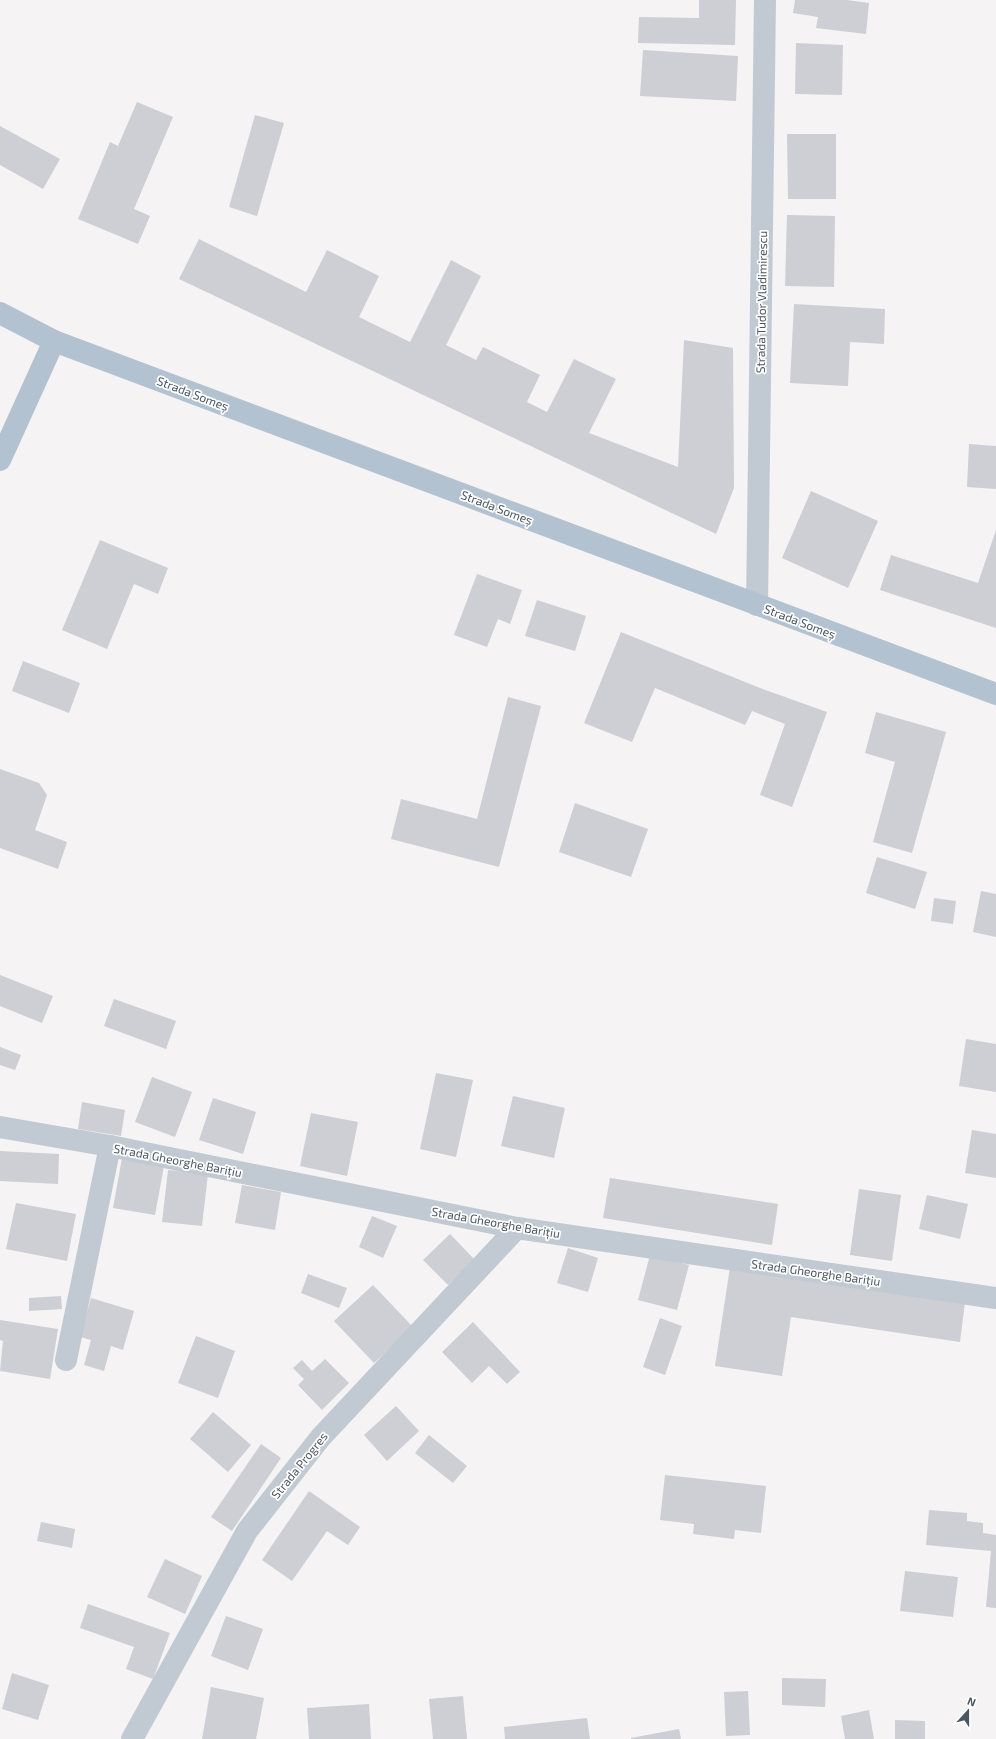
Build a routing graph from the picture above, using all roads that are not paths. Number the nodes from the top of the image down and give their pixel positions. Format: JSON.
{"nodes":[{"id":1,"x":765,"y":0,"type":"edge"},
{"id":2,"x":0,"y":313,"type":"edge"},
{"id":3,"x":54,"y":341,"type":"junction"},
{"id":4,"x":0,"y":460,"type":"edge"},
{"id":5,"x":757,"y":605,"type":"junction"},
{"id":6,"x":996,"y":694,"type":"edge"},
{"id":7,"x":0,"y":1127,"type":"edge"},
{"id":8,"x":110,"y":1146,"type":"junction"},
{"id":9,"x":517,"y":1228,"type":"junction"},
{"id":10,"x":996,"y":1298,"type":"edge"},
{"id":11,"x":66,"y":1360,"type":"dead end"},
{"id":12,"x":132,"y":1739,"type":"edge"}],
"edges":[{"from":1,"to":5,"type":"street","name":"Strada Tudor Vladimirescu"},
{"from":2,"to":3,"type":"main road","name":"Strada Someș"},
{"from":3,"to":4,"type":"main road"},
{"from":3,"to":5,"type":"main road","name":"Strada Someș"},
{"from":5,"to":6,"type":"main road","name":"Strada Someș"},
{"from":7,"to":8,"type":"street","name":"Strada Gheorghe Barițiu"},
{"from":8,"to":9,"type":"street","name":"Strada Gheorghe Barițiu"},
{"from":8,"to":11,"type":"street"},
{"from":9,"to":10,"type":"street","name":"Strada Gheorghe Barițiu"},
{"from":9,"to":12,"type":"street","name":"Strada Progres"}]}
